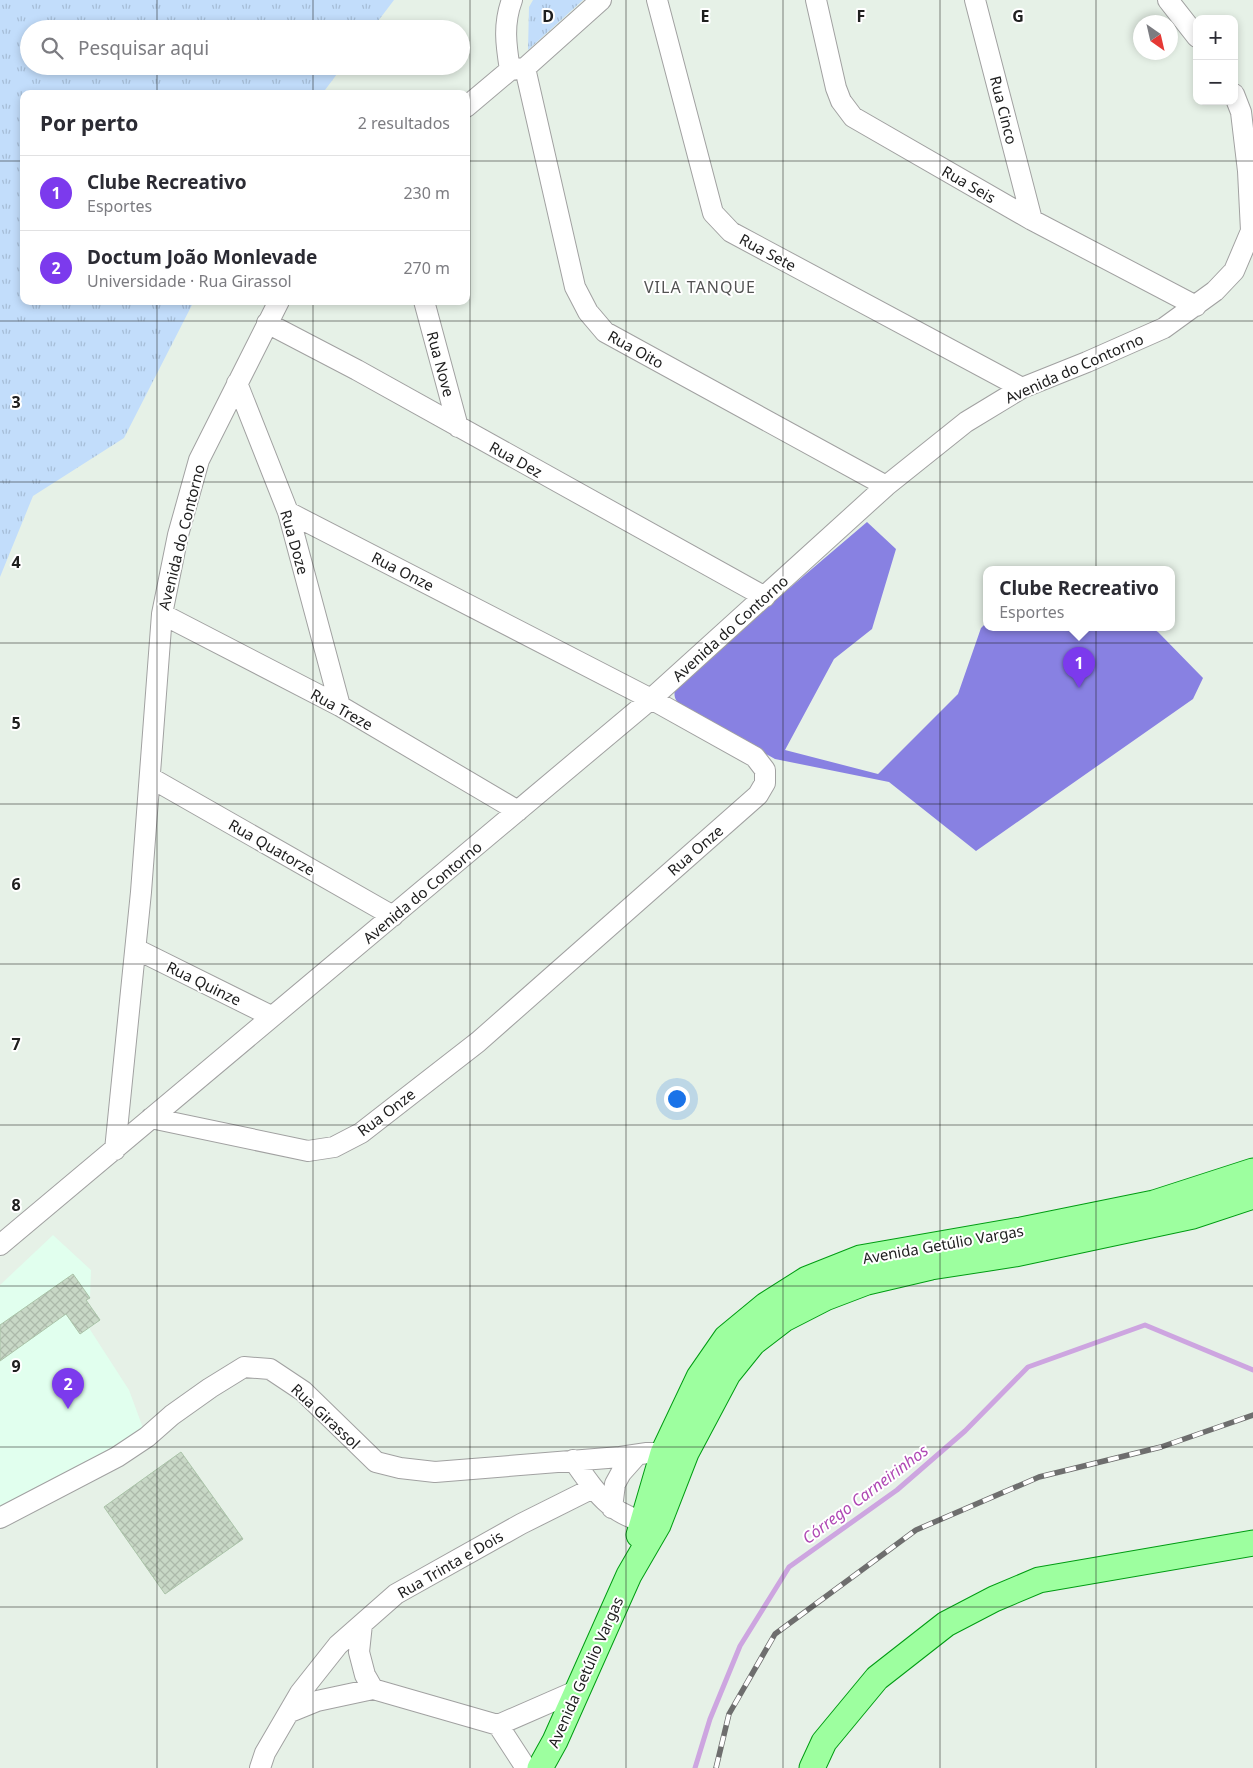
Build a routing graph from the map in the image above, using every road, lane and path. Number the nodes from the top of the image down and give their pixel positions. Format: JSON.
{"nodes":[{"id":1,"x":512,"y":0,"type":"edge"},
{"id":2,"x":601,"y":0,"type":"edge"},
{"id":3,"x":657,"y":0,"type":"edge"},
{"id":4,"x":816,"y":0,"type":"edge"},
{"id":5,"x":975,"y":0,"type":"edge"},
{"id":6,"x":1168,"y":0,"type":"edge"},
{"id":7,"x":1193,"y":32,"type":"edge"},
{"id":8,"x":517,"y":69,"type":"junction"},
{"id":9,"x":470,"y":104,"type":"edge"},
{"id":10,"x":1238,"y":104,"type":"edge"},
{"id":11,"x":1032,"y":220,"type":"junction"},
{"id":12,"x":277,"y":305,"type":"edge"},
{"id":13,"x":425,"y":305,"type":"edge"},
{"id":14,"x":1196,"y":306,"type":"junction"},
{"id":15,"x":267,"y":323,"type":"junction"},
{"id":16,"x":238,"y":383,"type":"junction"},
{"id":17,"x":1022,"y":388,"type":"junction"},
{"id":18,"x":458,"y":427,"type":"junction"},
{"id":19,"x":886,"y":486,"type":"junction"},
{"id":20,"x":288,"y":512,"type":"junction"},
{"id":21,"x":765,"y":597,"type":"junction"},
{"id":22,"x":162,"y":614,"type":"junction"},
{"id":23,"x":652,"y":699,"type":"junction"},
{"id":24,"x":340,"y":706,"type":"junction"},
{"id":25,"x":151,"y":778,"type":"junction"},
{"id":26,"x":518,"y":811,"type":"junction"},
{"id":27,"x":393,"y":916,"type":"junction"},
{"id":28,"x":136,"y":949,"type":"junction"},
{"id":29,"x":271,"y":1016,"type":"junction"},
{"id":30,"x":151,"y":1118,"type":"junction"},
{"id":31,"x":115,"y":1150,"type":"junction"},
{"id":32,"x":1253,"y":1171,"type":"edge"},
{"id":33,"x":1253,"y":1196,"type":"edge"},
{"id":34,"x":0,"y":1245,"type":"edge"},
{"id":35,"x":929,"y":1257,"type":"junction"},
{"id":36,"x":675,"y":1453,"type":"junction"},
{"id":37,"x":637,"y":1455,"type":"junction"},
{"id":38,"x":573,"y":1460,"type":"junction"},
{"id":39,"x":593,"y":1488,"type":"junction"},
{"id":40,"x":612,"y":1508,"type":"junction"},
{"id":41,"x":0,"y":1518,"type":"edge"},
{"id":42,"x":650,"y":1524,"type":"junction"},
{"id":43,"x":1253,"y":1543,"type":"edge"},
{"id":44,"x":362,"y":1624,"type":"junction"},
{"id":45,"x":373,"y":1689,"type":"junction"},
{"id":46,"x":576,"y":1691,"type":"junction"},
{"id":47,"x":290,"y":1712,"type":"junction"},
{"id":48,"x":498,"y":1725,"type":"junction"},
{"id":49,"x":260,"y":1768,"type":"edge"},
{"id":50,"x":526,"y":1768,"type":"edge"},
{"id":51,"x":540,"y":1768,"type":"edge"},
{"id":52,"x":812,"y":1768,"type":"edge"}],
"edges":[{"from":1,"to":8,"type":"street","name":"Rua Oito"},
{"from":2,"to":8,"type":"street"},
{"from":3,"to":17,"type":"street","name":"Rua Sete"},
{"from":4,"to":11,"type":"street","name":"Rua Seis"},
{"from":5,"to":11,"type":"street","name":"Rua Cinco"},
{"from":6,"to":7,"type":"street"},
{"from":8,"to":9,"type":"street"},
{"from":8,"to":19,"type":"street","name":"Rua Oito"},
{"from":10,"to":14,"type":"street","name":"Avenida do Contorno"},
{"from":11,"to":14,"type":"street","name":"Rua Seis"},
{"from":12,"to":15,"type":"street","name":"Avenida do Contorno"},
{"from":13,"to":18,"type":"street","name":"Rua Nove"},
{"from":14,"to":17,"type":"street","name":"Avenida do Contorno"},
{"from":15,"to":16,"type":"street","name":"Avenida do Contorno"},
{"from":15,"to":18,"type":"street","name":"Rua Dez"},
{"from":16,"to":20,"type":"street","name":"Rua Doze"},
{"from":16,"to":22,"type":"street","name":"Avenida do Contorno"},
{"from":17,"to":19,"type":"street","name":"Avenida do Contorno"},
{"from":18,"to":21,"type":"street","name":"Rua Dez"},
{"from":19,"to":21,"type":"street","name":"Avenida do Contorno"},
{"from":20,"to":23,"type":"street","name":"Rua Onze"},
{"from":20,"to":24,"type":"street","name":"Rua Doze"},
{"from":21,"to":23,"type":"street","name":"Avenida do Contorno"},
{"from":22,"to":24,"type":"street","name":"Rua Treze"},
{"from":22,"to":25,"type":"street","name":"Avenida do Contorno"},
{"from":23,"to":26,"type":"street","name":"Avenida do Contorno"},
{"from":23,"to":30,"type":"street","name":"Rua Onze"},
{"from":24,"to":26,"type":"street","name":"Rua Treze"},
{"from":25,"to":27,"type":"street","name":"Rua Quatorze"},
{"from":25,"to":28,"type":"street","name":"Avenida do Contorno"},
{"from":26,"to":27,"type":"street","name":"Avenida do Contorno"},
{"from":27,"to":29,"type":"street","name":"Avenida do Contorno"},
{"from":28,"to":29,"type":"street","name":"Rua Quinze"},
{"from":28,"to":31,"type":"street","name":"Avenida do Contorno"},
{"from":29,"to":30,"type":"street","name":"Avenida do Contorno"},
{"from":30,"to":31,"type":"street","name":"Avenida do Contorno"},
{"from":31,"to":34,"type":"street","name":"Avenida do Contorno"},
{"from":32,"to":35,"type":"main road","name":"Avenida Getúlio Vargas"},
{"from":33,"to":35,"type":"main road","name":"Avenida Getúlio Vargas"},
{"from":35,"to":36,"type":"main road","name":"Avenida Getúlio Vargas"},
{"from":36,"to":37,"type":"street","name":"Rua Girassol"},
{"from":36,"to":42,"type":"main road","name":"Avenida Getúlio Vargas"},
{"from":37,"to":38,"type":"street","name":"Rua Girassol"},
{"from":37,"to":40,"type":"street"},
{"from":38,"to":39,"type":"street"},
{"from":38,"to":41,"type":"street","name":"Rua Girassol"},
{"from":39,"to":40,"type":"street"},
{"from":39,"to":44,"type":"street","name":"Rua Trinta e Dois"},
{"from":40,"to":42,"type":"street"},
{"from":42,"to":46,"type":"main road","name":"Avenida Getúlio Vargas"},
{"from":43,"to":52,"type":"main road"},
{"from":44,"to":45,"type":"street"},
{"from":44,"to":47,"type":"street","name":"Rua Trinta e Dois"},
{"from":45,"to":47,"type":"street"},
{"from":45,"to":48,"type":"street"},
{"from":46,"to":48,"type":"street"},
{"from":46,"to":51,"type":"main road","name":"Avenida Getúlio Vargas"},
{"from":47,"to":49,"type":"street","name":"Rua Trinta e Dois"},
{"from":48,"to":50,"type":"street"}]}
